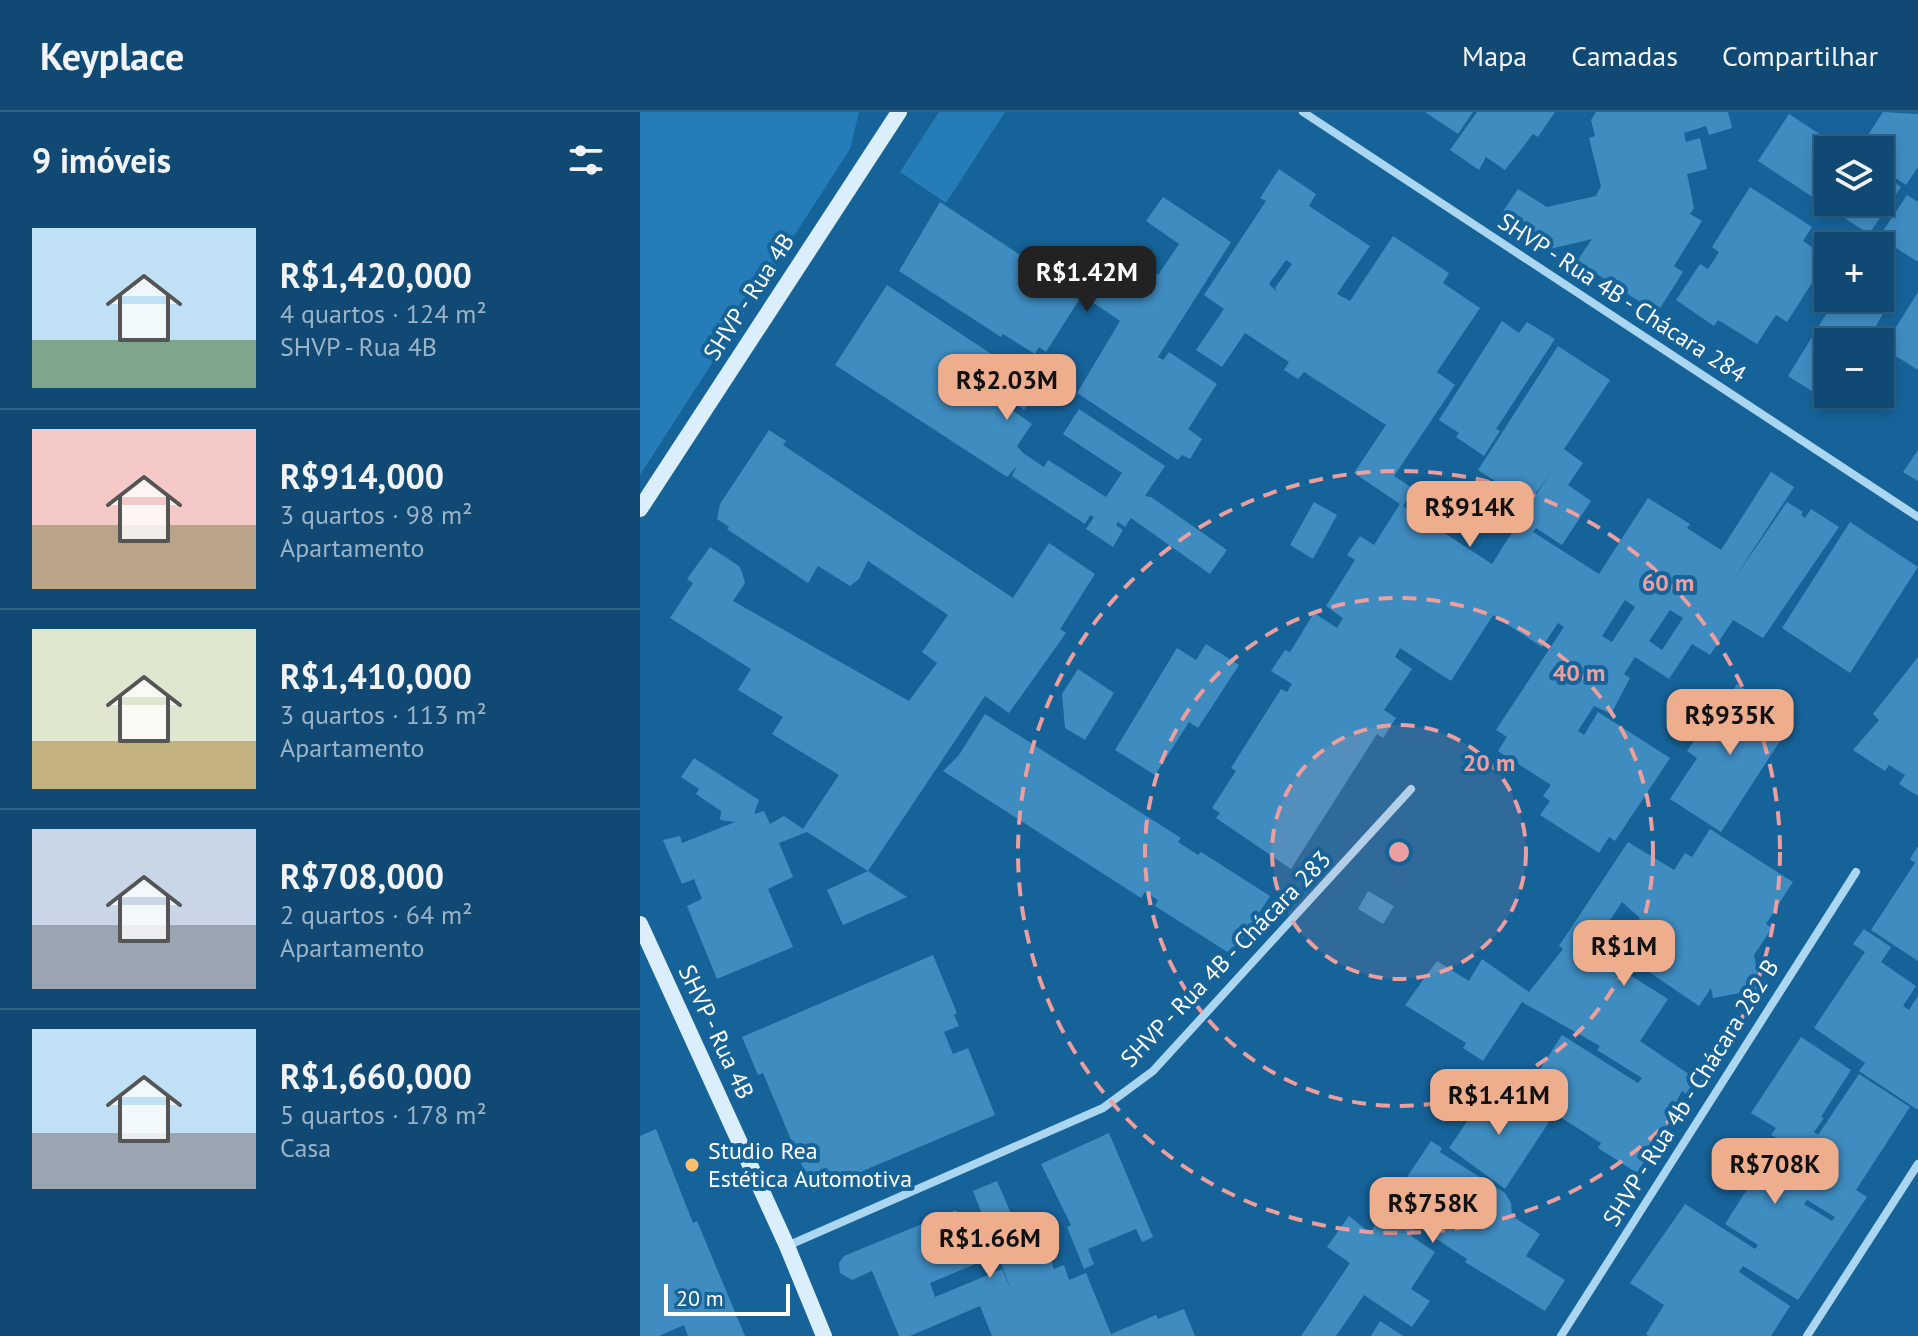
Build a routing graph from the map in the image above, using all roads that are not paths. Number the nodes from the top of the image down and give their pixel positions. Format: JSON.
{"nodes":[{"id":1,"x":899,"y":112,"type":"edge"},
{"id":2,"x":1303,"y":112,"type":"edge"},
{"id":3,"x":640,"y":509,"type":"edge"},
{"id":4,"x":1918,"y":517,"type":"edge"},
{"id":5,"x":1411,"y":789,"type":"dead end"},
{"id":6,"x":1856,"y":872,"type":"dead end"},
{"id":7,"x":640,"y":924,"type":"edge"},
{"id":8,"x":1918,"y":1164,"type":"edge"},
{"id":9,"x":787,"y":1246,"type":"junction"},
{"id":10,"x":824,"y":1336,"type":"edge"},
{"id":11,"x":1561,"y":1336,"type":"edge"},
{"id":12,"x":1807,"y":1336,"type":"edge"}],
"edges":[{"from":1,"to":3,"type":"street","name":"SHVP - Rua 4B"},
{"from":2,"to":4,"type":"street","name":"SHVP - Rua 4B - Chácara 284"},
{"from":5,"to":9,"type":"street","name":"SHVP - Rua 4B - Chácara 283"},
{"from":6,"to":11,"type":"street","name":"SHVP - Rua 4b - Chácara 282 B"},
{"from":7,"to":9,"type":"street","name":"SHVP - Rua 4B"},
{"from":8,"to":12,"type":"street"},
{"from":9,"to":10,"type":"street","name":"SHVP - Rua 4B"}]}
